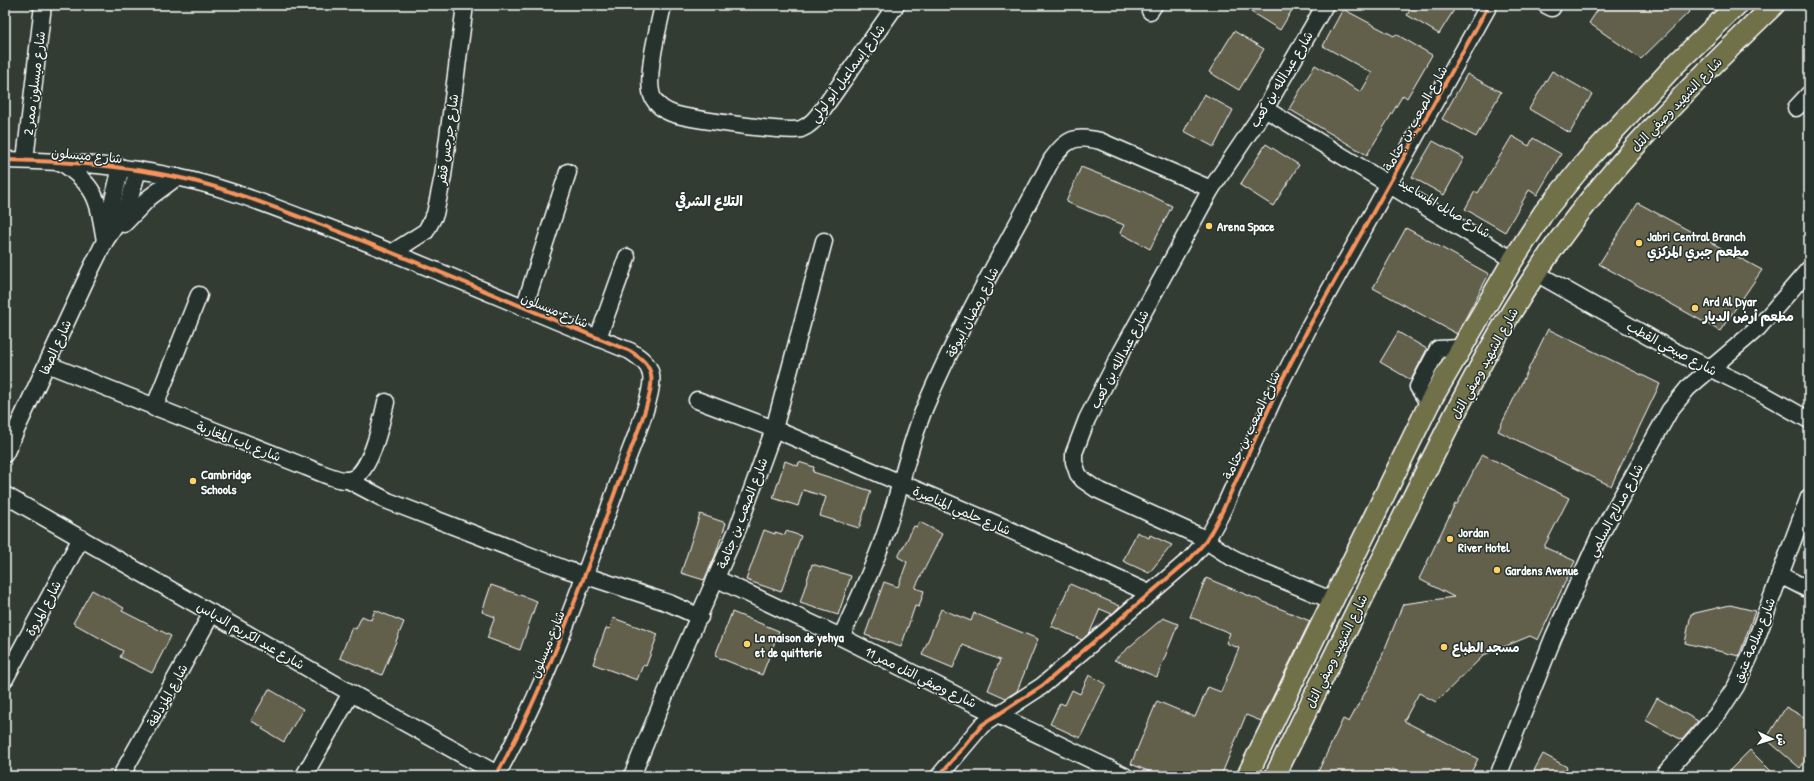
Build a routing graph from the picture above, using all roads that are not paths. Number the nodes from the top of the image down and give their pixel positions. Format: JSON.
{"nodes":[{"id":1,"x":43,"y":5,"type":"edge"},
{"id":2,"x":465,"y":5,"type":"edge"},
{"id":3,"x":663,"y":5,"type":"edge"},
{"id":4,"x":896,"y":5,"type":"edge"},
{"id":5,"x":1325,"y":5,"type":"edge"},
{"id":6,"x":1489,"y":5,"type":"edge"},
{"id":7,"x":1737,"y":5,"type":"edge"},
{"id":8,"x":1774,"y":5,"type":"edge"},
{"id":9,"x":1675,"y":65,"type":"junction"},
{"id":10,"x":1694,"y":82,"type":"junction"},
{"id":11,"x":1809,"y":94,"type":"edge"},
{"id":12,"x":1643,"y":98,"type":"junction"},
{"id":13,"x":1264,"y":108,"type":"junction"},
{"id":14,"x":1796,"y":108,"type":"dead end"},
{"id":15,"x":1662,"y":116,"type":"junction"},
{"id":16,"x":5,"y":160,"type":"edge"},
{"id":17,"x":25,"y":160,"type":"junction"},
{"id":18,"x":60,"y":162,"type":"junction"},
{"id":19,"x":121,"y":167,"type":"junction"},
{"id":20,"x":138,"y":170,"type":"junction"},
{"id":21,"x":568,"y":172,"type":"dead end"},
{"id":22,"x":177,"y":177,"type":"junction"},
{"id":23,"x":1389,"y":185,"type":"junction"},
{"id":24,"x":1211,"y":189,"type":"junction"},
{"id":25,"x":105,"y":240,"type":"junction"},
{"id":26,"x":824,"y":241,"type":"dead end"},
{"id":27,"x":392,"y":252,"type":"junction"},
{"id":28,"x":627,"y":257,"type":"dead end"},
{"id":29,"x":1513,"y":260,"type":"junction"},
{"id":30,"x":1809,"y":269,"type":"edge"},
{"id":31,"x":1536,"y":273,"type":"junction"},
{"id":32,"x":199,"y":295,"type":"dead end"},
{"id":33,"x":524,"y":308,"type":"junction"},
{"id":34,"x":598,"y":338,"type":"junction"},
{"id":35,"x":47,"y":364,"type":"junction"},
{"id":36,"x":1711,"y":369,"type":"junction"},
{"id":37,"x":697,"y":400,"type":"dead end"},
{"id":38,"x":386,"y":402,"type":"dead end"},
{"id":39,"x":154,"y":408,"type":"junction"},
{"id":40,"x":1806,"y":413,"type":"edge"},
{"id":41,"x":774,"y":429,"type":"junction"},
{"id":42,"x":5,"y":454,"type":"edge"},
{"id":43,"x":348,"y":480,"type":"junction"},
{"id":44,"x":901,"y":484,"type":"junction"},
{"id":45,"x":5,"y":495,"type":"edge"},
{"id":46,"x":1809,"y":497,"type":"edge"},
{"id":47,"x":81,"y":538,"type":"junction"},
{"id":48,"x":1206,"y":541,"type":"junction"},
{"id":49,"x":585,"y":575,"type":"junction"},
{"id":50,"x":1780,"y":575,"type":"junction"},
{"id":51,"x":716,"y":578,"type":"junction"},
{"id":52,"x":1809,"y":590,"type":"edge"},
{"id":53,"x":1149,"y":593,"type":"junction"},
{"id":54,"x":1331,"y":600,"type":"junction"},
{"id":55,"x":212,"y":613,"type":"junction"},
{"id":56,"x":700,"y":616,"type":"junction"},
{"id":57,"x":840,"y":637,"type":"junction"},
{"id":58,"x":6,"y":676,"type":"edge"},
{"id":59,"x":351,"y":693,"type":"junction"},
{"id":60,"x":997,"y":713,"type":"junction"},
{"id":61,"x":496,"y":775,"type":"edge"},
{"id":62,"x":121,"y":776,"type":"edge"},
{"id":63,"x":304,"y":776,"type":"edge"},
{"id":64,"x":632,"y":776,"type":"edge"},
{"id":65,"x":939,"y":776,"type":"edge"},
{"id":66,"x":1126,"y":776,"type":"edge"},
{"id":67,"x":1247,"y":776,"type":"edge"},
{"id":68,"x":1275,"y":776,"type":"edge"},
{"id":69,"x":1498,"y":776,"type":"edge"},
{"id":70,"x":1663,"y":776,"type":"edge"}],
"edges":[{"from":1,"to":17,"type":"street","name":"شارع ميسلون ممر 2"},
{"from":2,"to":27,"type":"street","name":"شارع جرجس قنفر"},
{"from":3,"to":4,"type":"street","name":"شارع إسماعيل أبو لولي"},
{"from":5,"to":13,"type":"street","name":"شارع عبدالله بن كعب"},
{"from":6,"to":23,"type":"street","name":"شارع الصعب بن جثامة"},
{"from":7,"to":9,"type":"main road","name":"شارع الشهيد وصفي التل"},
{"from":8,"to":10,"type":"main road","name":"شارع الشهيد وصفي التل"},
{"from":9,"to":10,"type":"main road"},
{"from":9,"to":12,"type":"main road","name":"شارع الشهيد وصفي التل"},
{"from":10,"to":15,"type":"main road","name":"شارع الشهيد وصفي التل"},
{"from":11,"to":14,"type":"street"},
{"from":12,"to":15,"type":"main road"},
{"from":12,"to":29,"type":"main road","name":"شارع الشهيد وصفي التل"},
{"from":13,"to":23,"type":"street","name":"شارع صايل المساعيد"},
{"from":13,"to":24,"type":"street","name":"شارع عبدالله بن كعب"},
{"from":15,"to":31,"type":"main road","name":"شارع الشهيد وصفي التل"},
{"from":16,"to":17,"type":"street","name":"شارع ميسلون"},
{"from":17,"to":18,"type":"street","name":"شارع ميسلون"},
{"from":18,"to":19,"type":"street","name":"شارع ميسلون"},
{"from":18,"to":25,"type":"street"},
{"from":19,"to":20,"type":"street","name":"شارع ميسلون"},
{"from":19,"to":25,"type":"street","name":"شارع الصفا"},
{"from":20,"to":22,"type":"street","name":"شارع ميسلون"},
{"from":20,"to":25,"type":"street","name":"شارع الصفا"},
{"from":21,"to":33,"type":"street"},
{"from":22,"to":25,"type":"street","name":"شارع الصفا"},
{"from":22,"to":27,"type":"street","name":"شارع ميسلون"},
{"from":23,"to":29,"type":"street","name":"شارع صايل المساعيد"},
{"from":23,"to":48,"type":"street","name":"شارع الصعب بن جثامة"},
{"from":24,"to":44,"type":"street","name":"شارع رمضان أبيوقة"},
{"from":24,"to":48,"type":"street","name":"شارع عبدالله بن كعب"},
{"from":25,"to":35,"type":"street","name":"شارع الصفا"},
{"from":26,"to":41,"type":"street","name":"شارع الصعب بن جثامة"},
{"from":27,"to":33,"type":"street","name":"شارع ميسلون"},
{"from":28,"to":34,"type":"street"},
{"from":29,"to":54,"type":"main road","name":"شارع الشهيد وصفي التل"},
{"from":30,"to":36,"type":"street","name":"شارع مدلاج السلمي"},
{"from":31,"to":36,"type":"street","name":"شارع صبحي القطب"},
{"from":31,"to":68,"type":"main road","name":"شارع الشهيد وصفي التل"},
{"from":32,"to":39,"type":"street"},
{"from":33,"to":34,"type":"street","name":"شارع ميسلون"},
{"from":34,"to":49,"type":"street","name":"شارع ميسلون"},
{"from":35,"to":39,"type":"street","name":"شارع باب المغاربة"},
{"from":35,"to":42,"type":"street","name":"شارع الصفا"},
{"from":36,"to":40,"type":"street","name":"شارع صبحي القطب"},
{"from":36,"to":69,"type":"street","name":"شارع مدلاج السلمي"},
{"from":37,"to":41,"type":"street","name":"شارع حلمي المناصرة"},
{"from":38,"to":43,"type":"street"},
{"from":39,"to":43,"type":"street","name":"شارع باب المغاربة"},
{"from":41,"to":44,"type":"street","name":"شارع حلمي المناصرة"},
{"from":41,"to":51,"type":"street","name":"شارع الصعب بن جثامة"},
{"from":43,"to":49,"type":"street","name":"شارع باب المغاربة"},
{"from":44,"to":53,"type":"street","name":"شارع حلمي المناصرة"},
{"from":44,"to":57,"type":"street","name":"شارع رمضان أبيوقة"},
{"from":45,"to":47,"type":"street","name":"شارع عبد الكريم الدباس"},
{"from":46,"to":50,"type":"street","name":"شارع سلامة عتيق"},
{"from":47,"to":55,"type":"street","name":"شارع عبد الكريم الدباس"},
{"from":47,"to":58,"type":"street","name":"شارع المروة"},
{"from":48,"to":53,"type":"street","name":"شارع الصعب بن جثامة"},
{"from":48,"to":54,"type":"street","name":"شارع عبدالله بن كعب"},
{"from":49,"to":56,"type":"street","name":"شارع باب المغاربة"},
{"from":49,"to":61,"type":"street","name":"شارع ميسلون"},
{"from":50,"to":52,"type":"street"},
{"from":50,"to":70,"type":"street","name":"شارع سلامة عتيق"},
{"from":51,"to":56,"type":"street","name":"شارع الصعب بن جثامة"},
{"from":51,"to":57,"type":"street","name":"شارع وصفي التل ممر 11"},
{"from":53,"to":60,"type":"street","name":"شارع الصعب بن جثامة"},
{"from":54,"to":67,"type":"main road","name":"شارع الشهيد وصفي التل"},
{"from":55,"to":59,"type":"street","name":"شارع عبد الكريم الدباس"},
{"from":55,"to":62,"type":"street","name":"شارع المزدلفة"},
{"from":56,"to":64,"type":"street","name":"شارع الصعب بن جثامة"},
{"from":57,"to":60,"type":"street","name":"شارع وصفي التل ممر 11"},
{"from":59,"to":61,"type":"street","name":"شارع عبد الكريم الدباس"},
{"from":59,"to":63,"type":"street"},
{"from":60,"to":65,"type":"street","name":"شارع الصعب بن جثامة"},
{"from":60,"to":66,"type":"street","name":"شارع وصفي التل ممر 11"}]}
